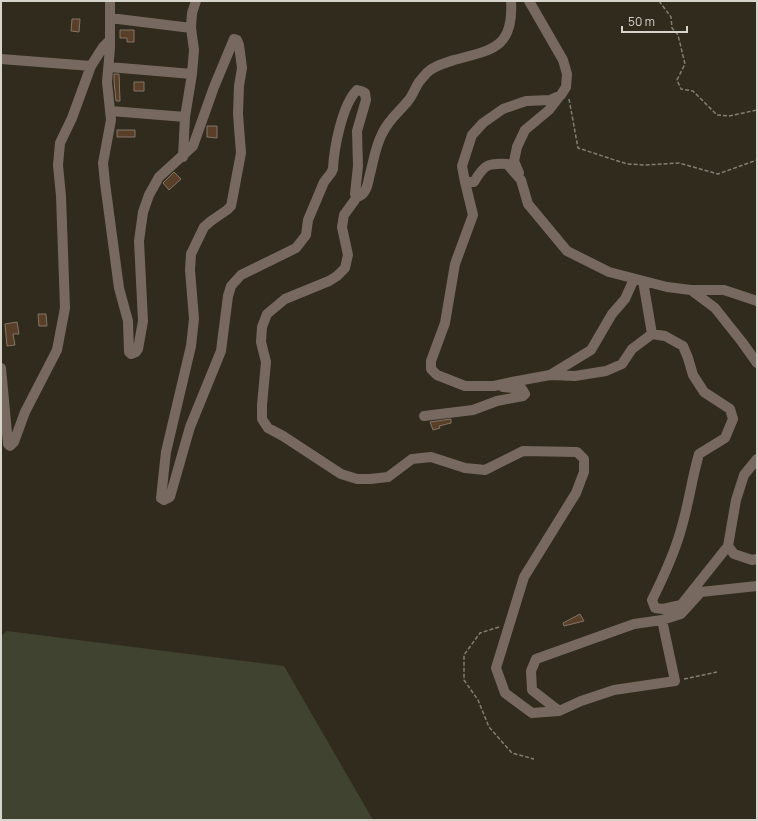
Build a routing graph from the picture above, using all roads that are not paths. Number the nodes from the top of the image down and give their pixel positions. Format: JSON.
{"nodes":[{"id":1,"x":110,"y":1,"type":"edge"},
{"id":2,"x":196,"y":1,"type":"edge"},
{"id":3,"x":511,"y":1,"type":"edge"},
{"id":4,"x":530,"y":1,"type":"edge"},
{"id":5,"x":110,"y":18,"type":"junction"},
{"id":6,"x":191,"y":28,"type":"junction"},
{"id":7,"x":110,"y":40,"type":"junction"},
{"id":8,"x":1,"y":59,"type":"edge"},
{"id":9,"x":91,"y":66,"type":"junction"},
{"id":10,"x":109,"y":67,"type":"junction"},
{"id":11,"x":192,"y":74,"type":"junction"},
{"id":12,"x":564,"y":95,"type":"junction"},
{"id":13,"x":111,"y":111,"type":"junction"},
{"id":14,"x":185,"y":117,"type":"junction"},
{"id":15,"x":183,"y":157,"type":"junction"},
{"id":16,"x":521,"y":180,"type":"junction"},
{"id":17,"x":465,"y":182,"type":"junction"},
{"id":18,"x":357,"y":197,"type":"junction"},
{"id":19,"x":639,"y":280,"type":"junction"},
{"id":20,"x":690,"y":290,"type":"junction"},
{"id":21,"x":757,"y":301,"type":"edge"},
{"id":22,"x":652,"y":334,"type":"junction"},
{"id":23,"x":757,"y":363,"type":"edge"},
{"id":24,"x":1,"y":368,"type":"edge"},
{"id":25,"x":550,"y":375,"type":"junction"},
{"id":26,"x":494,"y":386,"type":"junction"},
{"id":27,"x":424,"y":416,"type":"dead end"},
{"id":28,"x":757,"y":459,"type":"edge"},
{"id":29,"x":728,"y":546,"type":"junction"},
{"id":30,"x":757,"y":559,"type":"edge"},
{"id":31,"x":757,"y":586,"type":"edge"},
{"id":32,"x":698,"y":590,"type":"junction"},
{"id":33,"x":662,"y":620,"type":"junction"},
{"id":34,"x":559,"y":711,"type":"junction"}],
"edges":[{"from":1,"to":5,"type":"street"},
{"from":2,"to":6,"type":"street"},
{"from":3,"to":18,"type":"street"},
{"from":4,"to":12,"type":"street"},
{"from":5,"to":6,"type":"street"},
{"from":5,"to":7,"type":"street"},
{"from":6,"to":11,"type":"street"},
{"from":7,"to":9,"type":"street"},
{"from":7,"to":10,"type":"street"},
{"from":8,"to":9,"type":"street"},
{"from":9,"to":24,"type":"street"},
{"from":10,"to":11,"type":"street"},
{"from":10,"to":13,"type":"street"},
{"from":11,"to":14,"type":"street"},
{"from":12,"to":16,"type":"street"},
{"from":12,"to":17,"type":"street"},
{"from":13,"to":14,"type":"street"},
{"from":13,"to":15,"type":"street"},
{"from":14,"to":15,"type":"street"},
{"from":15,"to":18,"type":"street"},
{"from":16,"to":17,"type":"street"},
{"from":16,"to":19,"type":"street"},
{"from":17,"to":26,"type":"street"},
{"from":18,"to":34,"type":"street"},
{"from":19,"to":20,"type":"street"},
{"from":19,"to":22,"type":"street"},
{"from":19,"to":25,"type":"street"},
{"from":20,"to":21,"type":"street"},
{"from":20,"to":23,"type":"street"},
{"from":22,"to":25,"type":"street"},
{"from":22,"to":32,"type":"street"},
{"from":25,"to":26,"type":"street"},
{"from":26,"to":27,"type":"street"},
{"from":28,"to":29,"type":"street"},
{"from":29,"to":30,"type":"street"},
{"from":29,"to":32,"type":"street"},
{"from":31,"to":32,"type":"street"},
{"from":32,"to":33,"type":"street"},
{"from":33,"to":34,"type":"street"},
{"from":33,"to":34,"type":"street"}]}
